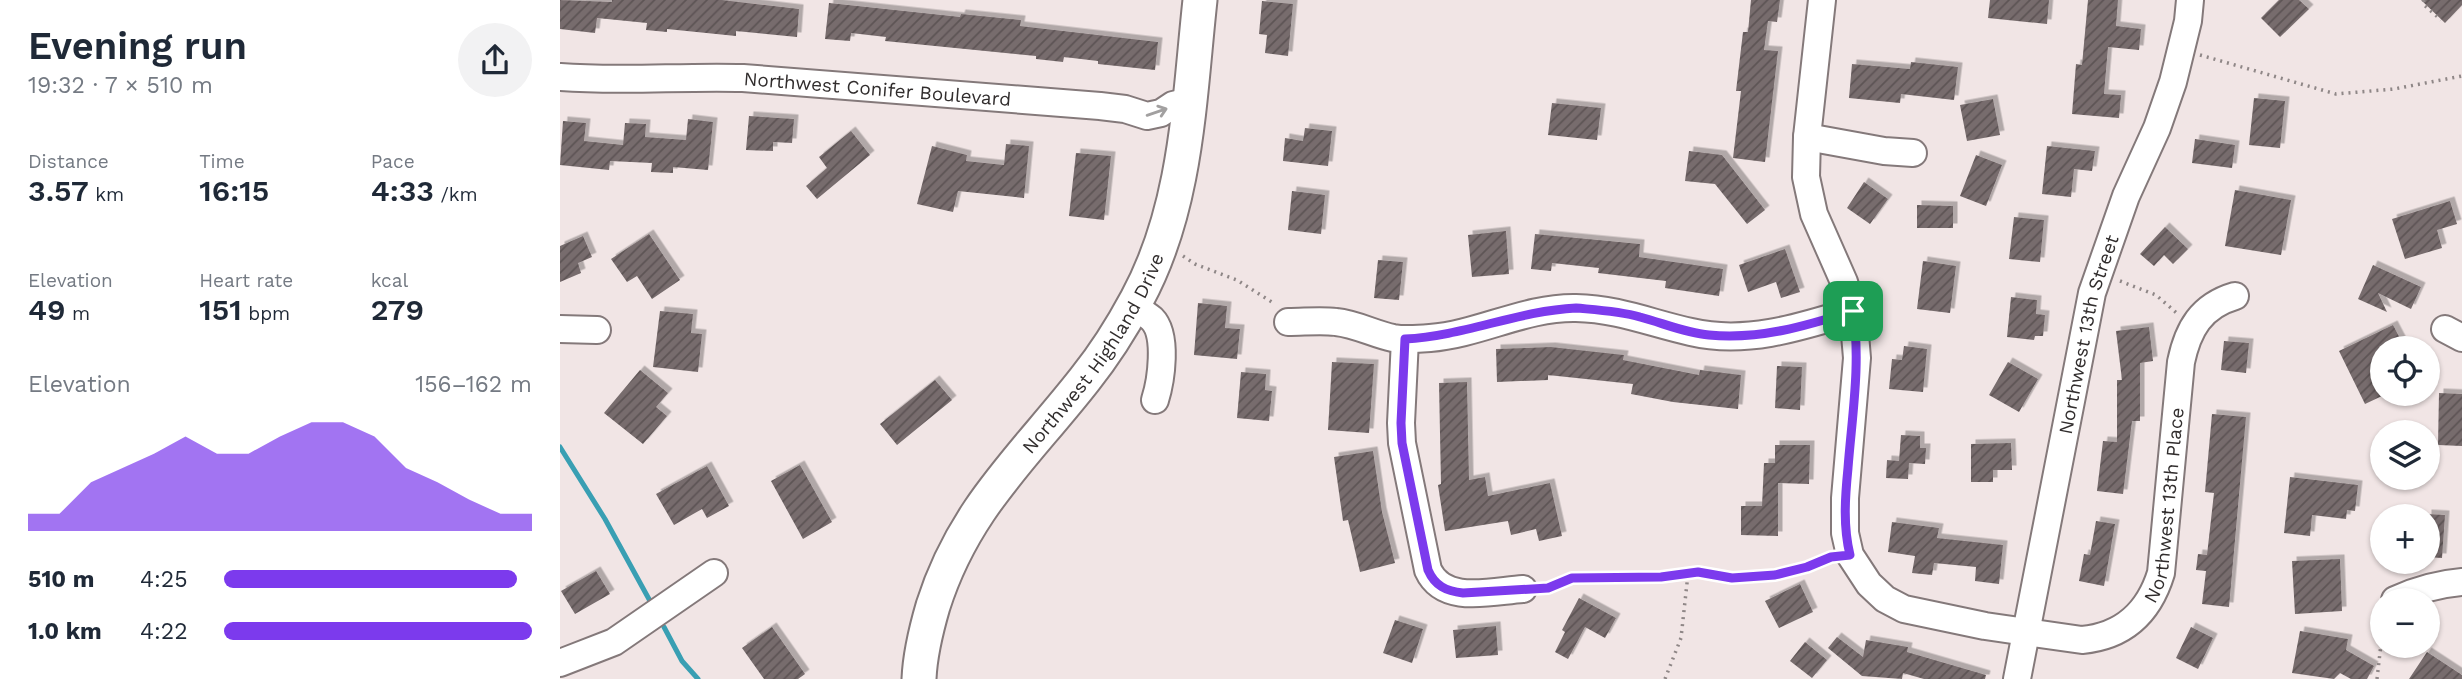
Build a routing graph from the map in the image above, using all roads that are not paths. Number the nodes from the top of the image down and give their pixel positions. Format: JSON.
{"nodes":[{"id":1,"x":1200,"y":0,"type":"edge"},
{"id":2,"x":1822,"y":0,"type":"edge"},
{"id":3,"x":2190,"y":0,"type":"edge"},
{"id":4,"x":560,"y":77,"type":"edge"},
{"id":5,"x":1190,"y":101,"type":"junction"},
{"id":6,"x":1807,"y":136,"type":"junction"},
{"id":7,"x":1913,"y":153,"type":"dead end"},
{"id":8,"x":2235,"y":296,"type":"dead end"},
{"id":9,"x":1133,"y":306,"type":"junction"},
{"id":10,"x":1853,"y":311,"type":"junction"},
{"id":11,"x":1288,"y":322,"type":"road end"},
{"id":12,"x":560,"y":328,"type":"edge"},
{"id":13,"x":597,"y":330,"type":"dead end"},
{"id":14,"x":1405,"y":339,"type":"junction"},
{"id":15,"x":1155,"y":400,"type":"dead end"},
{"id":16,"x":714,"y":573,"type":"dead end"},
{"id":17,"x":2462,"y":582,"type":"edge"},
{"id":18,"x":2424,"y":588,"type":"edge"},
{"id":19,"x":1523,"y":589,"type":"road end"},
{"id":20,"x":2026,"y":632,"type":"junction"},
{"id":21,"x":560,"y":663,"type":"edge"},
{"id":22,"x":919,"y":679,"type":"edge"},
{"id":23,"x":2017,"y":679,"type":"edge"}],
"edges":[{"from":1,"to":5,"type":"main road","name":"Northwest Highland Drive"},
{"from":2,"to":6,"type":"street"},
{"from":3,"to":20,"type":"street","name":"Northwest 13th Street"},
{"from":4,"to":5,"type":"street","name":"Northwest Conifer Boulevard","one_way":true},
{"from":5,"to":9,"type":"main road","name":"Northwest Highland Drive"},
{"from":6,"to":7,"type":"street"},
{"from":6,"to":10,"type":"street"},
{"from":8,"to":20,"type":"street","name":"Northwest 13th Place"},
{"from":9,"to":15,"type":"street"},
{"from":9,"to":22,"type":"main road","name":"Northwest Highland Drive"},
{"from":10,"to":14,"type":"street"},
{"from":10,"to":20,"type":"street","name":"Northwest 13th Place"},
{"from":11,"to":14,"type":"street"},
{"from":12,"to":13,"type":"street"},
{"from":14,"to":19,"type":"street"},
{"from":16,"to":21,"type":"street"},
{"from":17,"to":18,"type":"street"},
{"from":20,"to":23,"type":"street","name":"Northwest 13th Street"}]}
